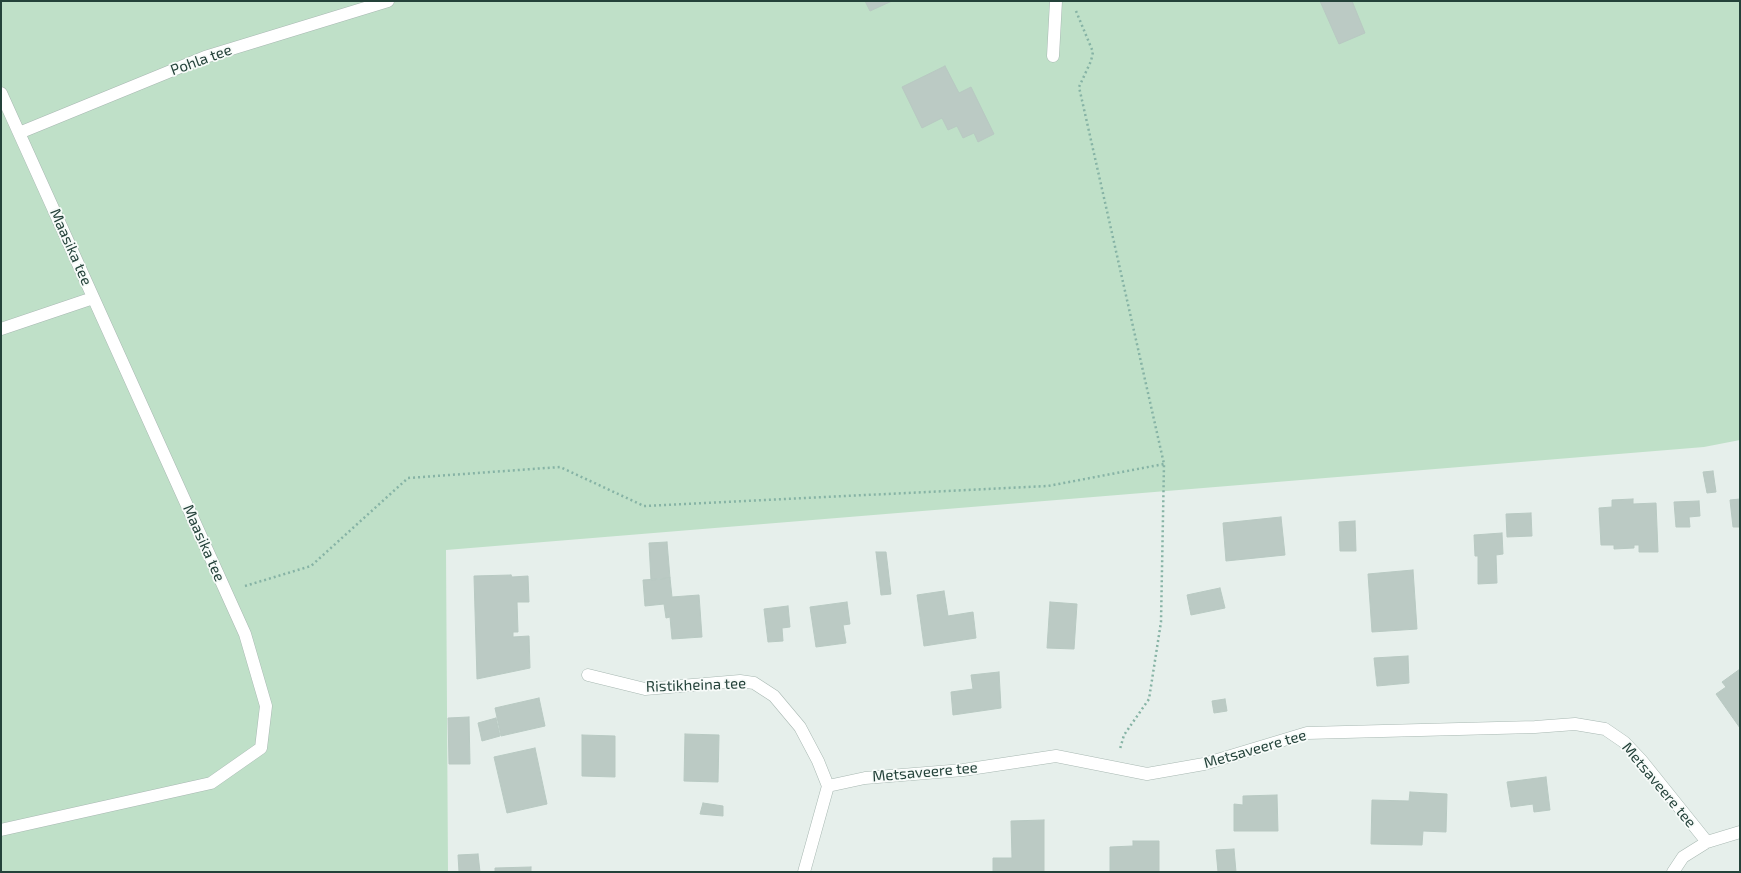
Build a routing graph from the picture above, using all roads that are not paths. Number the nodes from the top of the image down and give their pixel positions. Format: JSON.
{"nodes":[{"id":1,"x":388,"y":1,"type":"edge"},
{"id":2,"x":1056,"y":1,"type":"edge"},
{"id":3,"x":1053,"y":56,"type":"dead end"},
{"id":4,"x":1,"y":93,"type":"edge"},
{"id":5,"x":19,"y":133,"type":"junction"},
{"id":6,"x":94,"y":298,"type":"junction"},
{"id":7,"x":1,"y":329,"type":"edge"},
{"id":8,"x":588,"y":675,"type":"dead end"},
{"id":9,"x":828,"y":786,"type":"junction"},
{"id":10,"x":1,"y":830,"type":"edge"},
{"id":11,"x":1740,"y":832,"type":"edge"},
{"id":12,"x":1707,"y":842,"type":"junction"},
{"id":13,"x":804,"y":872,"type":"edge"},
{"id":14,"x":1673,"y":872,"type":"edge"}],
"edges":[{"from":1,"to":5,"type":"street","name":"Pohla tee"},
{"from":2,"to":3,"type":"street"},
{"from":4,"to":5,"type":"street","name":"Maasika tee"},
{"from":5,"to":6,"type":"street","name":"Maasika tee"},
{"from":6,"to":7,"type":"street"},
{"from":6,"to":10,"type":"street","name":"Maasika tee"},
{"from":8,"to":9,"type":"street","name":"Ristikheina tee"},
{"from":9,"to":12,"type":"street","name":"Metsaveere tee"},
{"from":9,"to":13,"type":"street"},
{"from":11,"to":12,"type":"street"},
{"from":12,"to":14,"type":"street"}]}
